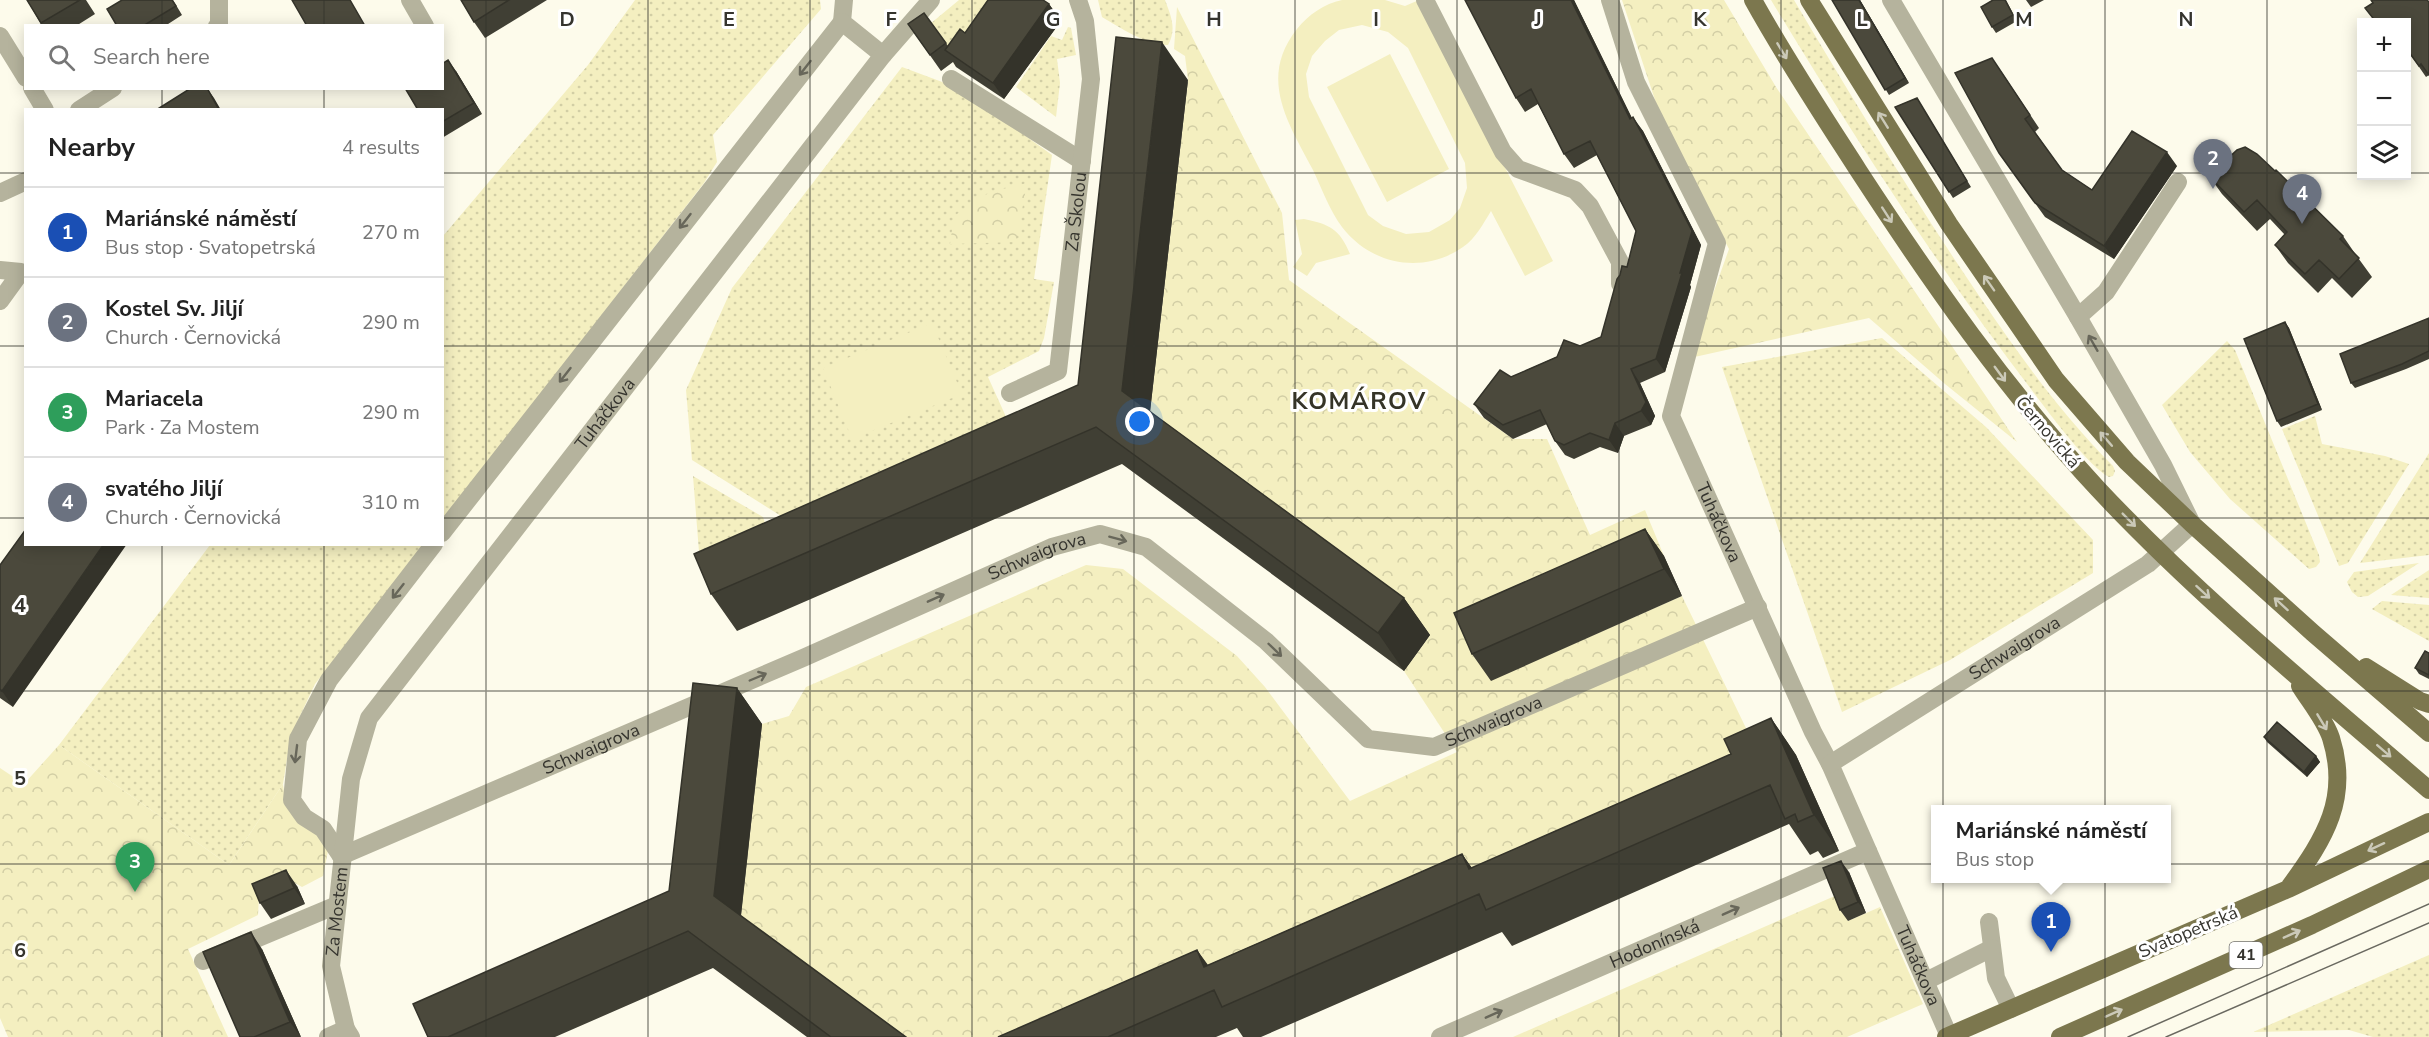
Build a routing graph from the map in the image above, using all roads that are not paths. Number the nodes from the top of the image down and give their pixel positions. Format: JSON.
{"nodes":[{"id":1,"x":219,"y":0,"type":"edge"},
{"id":2,"x":410,"y":0,"type":"edge"},
{"id":3,"x":844,"y":0,"type":"edge"},
{"id":4,"x":931,"y":0,"type":"edge"},
{"id":5,"x":1078,"y":0,"type":"edge"},
{"id":6,"x":1425,"y":0,"type":"edge"},
{"id":7,"x":1610,"y":0,"type":"edge"},
{"id":8,"x":1753,"y":0,"type":"edge"},
{"id":9,"x":1809,"y":0,"type":"edge"},
{"id":10,"x":1891,"y":0,"type":"edge"},
{"id":11,"x":842,"y":22,"type":"junction"},
{"id":12,"x":219,"y":24,"type":"edge"},
{"id":13,"x":424,"y":24,"type":"edge"},
{"id":14,"x":0,"y":36,"type":"edge"},
{"id":15,"x":883,"y":55,"type":"junction"},
{"id":16,"x":24,"y":75,"type":"edge"},
{"id":17,"x":951,"y":80,"type":"dead end"},
{"id":18,"x":33,"y":90,"type":"edge"},
{"id":19,"x":110,"y":90,"type":"edge"},
{"id":20,"x":44,"y":108,"type":"edge"},
{"id":21,"x":82,"y":108,"type":"edge"},
{"id":22,"x":1082,"y":161,"type":"junction"},
{"id":23,"x":24,"y":182,"type":"edge"},
{"id":24,"x":2178,"y":182,"type":"dead end"},
{"id":25,"x":0,"y":193,"type":"edge"},
{"id":26,"x":0,"y":270,"type":"edge"},
{"id":27,"x":24,"y":271,"type":"edge"},
{"id":28,"x":1620,"y":284,"type":"edge"},
{"id":29,"x":0,"y":301,"type":"edge"},
{"id":30,"x":2078,"y":317,"type":"junction"},
{"id":31,"x":1010,"y":393,"type":"dead end"},
{"id":32,"x":2192,"y":524,"type":"junction"},
{"id":33,"x":444,"y":530,"type":"edge"},
{"id":34,"x":432,"y":546,"type":"edge"},
{"id":35,"x":2161,"y":553,"type":"junction"},
{"id":36,"x":1758,"y":607,"type":"junction"},
{"id":37,"x":2313,"y":633,"type":"junction"},
{"id":38,"x":2292,"y":672,"type":"junction"},
{"id":39,"x":2429,"y":704,"type":"edge"},
{"id":40,"x":2429,"y":732,"type":"edge"},
{"id":41,"x":1830,"y":764,"type":"junction"},
{"id":42,"x":2429,"y":790,"type":"edge"},
{"id":43,"x":2429,"y":822,"type":"edge"},
{"id":44,"x":1868,"y":851,"type":"junction"},
{"id":45,"x":341,"y":856,"type":"junction"},
{"id":46,"x":2429,"y":869,"type":"edge"},
{"id":47,"x":2288,"y":889,"type":"junction"},
{"id":48,"x":337,"y":905,"type":"junction"},
{"id":49,"x":1989,"y":922,"type":"dead end"},
{"id":50,"x":1992,"y":948,"type":"junction"},
{"id":51,"x":203,"y":961,"type":"edge"},
{"id":52,"x":1926,"y":981,"type":"junction"},
{"id":53,"x":2011,"y":1009,"type":"junction"},
{"id":54,"x":349,"y":1033,"type":"edge"},
{"id":55,"x":1947,"y":1036,"type":"edge"},
{"id":56,"x":328,"y":1037,"type":"edge"},
{"id":57,"x":1440,"y":1037,"type":"edge"},
{"id":58,"x":2060,"y":1037,"type":"edge"}],
"edges":[{"from":1,"to":12,"type":"street"},
{"from":2,"to":13,"type":"street"},
{"from":3,"to":11,"type":"street"},
{"from":4,"to":15,"type":"street","name":"Tuháčkova"},
{"from":5,"to":22,"type":"street","name":"Za Školou"},
{"from":6,"to":28,"type":"street"},
{"from":7,"to":36,"type":"street","name":"Tuháčkova"},
{"from":8,"to":35,"type":"main road","name":"Černovická","one_way":true},
{"from":32,"to":9,"type":"main road","one_way":true},
{"from":10,"to":30,"type":"street"},
{"from":11,"to":15,"type":"street"},
{"from":11,"to":33,"type":"street","one_way":true},
{"from":14,"to":16,"type":"street"},
{"from":15,"to":45,"type":"street","name":"Tuháčkova"},
{"from":17,"to":22,"type":"street"},
{"from":18,"to":20,"type":"street"},
{"from":19,"to":21,"type":"street"},
{"from":22,"to":31,"type":"street","name":"Za Školou"},
{"from":23,"to":25,"type":"street"},
{"from":24,"to":30,"type":"street"},
{"from":26,"to":27,"type":"street"},
{"from":27,"to":29,"type":"street"},
{"from":32,"to":30,"type":"street","one_way":true},
{"from":32,"to":35,"type":"street","name":"Schwaigrova"},
{"from":37,"to":32,"type":"main road","one_way":true},
{"from":34,"to":45,"type":"street","one_way":true},
{"from":35,"to":38,"type":"main road","name":"Černovická","one_way":true},
{"from":35,"to":41,"type":"street","name":"Schwaigrova"},
{"from":36,"to":41,"type":"street","name":"Tuháčkova"},
{"from":45,"to":36,"type":"street","name":"Schwaigrova","one_way":true},
{"from":37,"to":39,"type":"main road"},
{"from":37,"to":40,"type":"main road"},
{"from":38,"to":42,"type":"main road","name":"Černovická","one_way":true},
{"from":38,"to":47,"type":"main road","one_way":true},
{"from":41,"to":44,"type":"street","name":"Tuháčkova"},
{"from":43,"to":47,"type":"main road","name":"Svatopetrská","number":"41","one_way":true},
{"from":44,"to":52,"type":"street","name":"Tuháčkova"},
{"from":57,"to":44,"type":"street","name":"Hodonínská","one_way":true},
{"from":45,"to":48,"type":"street","name":"Za Mostem"},
{"from":58,"to":46,"type":"main road","number":"41","one_way":true},
{"from":47,"to":53,"type":"main road","name":"Svatopetrská","number":"41"},
{"from":48,"to":51,"type":"street"},
{"from":48,"to":54,"type":"street","name":"Za Mostem"},
{"from":49,"to":50,"type":"street"},
{"from":50,"to":52,"type":"street"},
{"from":50,"to":53,"type":"street"},
{"from":52,"to":55,"type":"street","name":"Tuháčkova"},
{"from":53,"to":55,"type":"main road","name":"Svatopetrská","number":"41"},
{"from":54,"to":56,"type":"street"}]}
